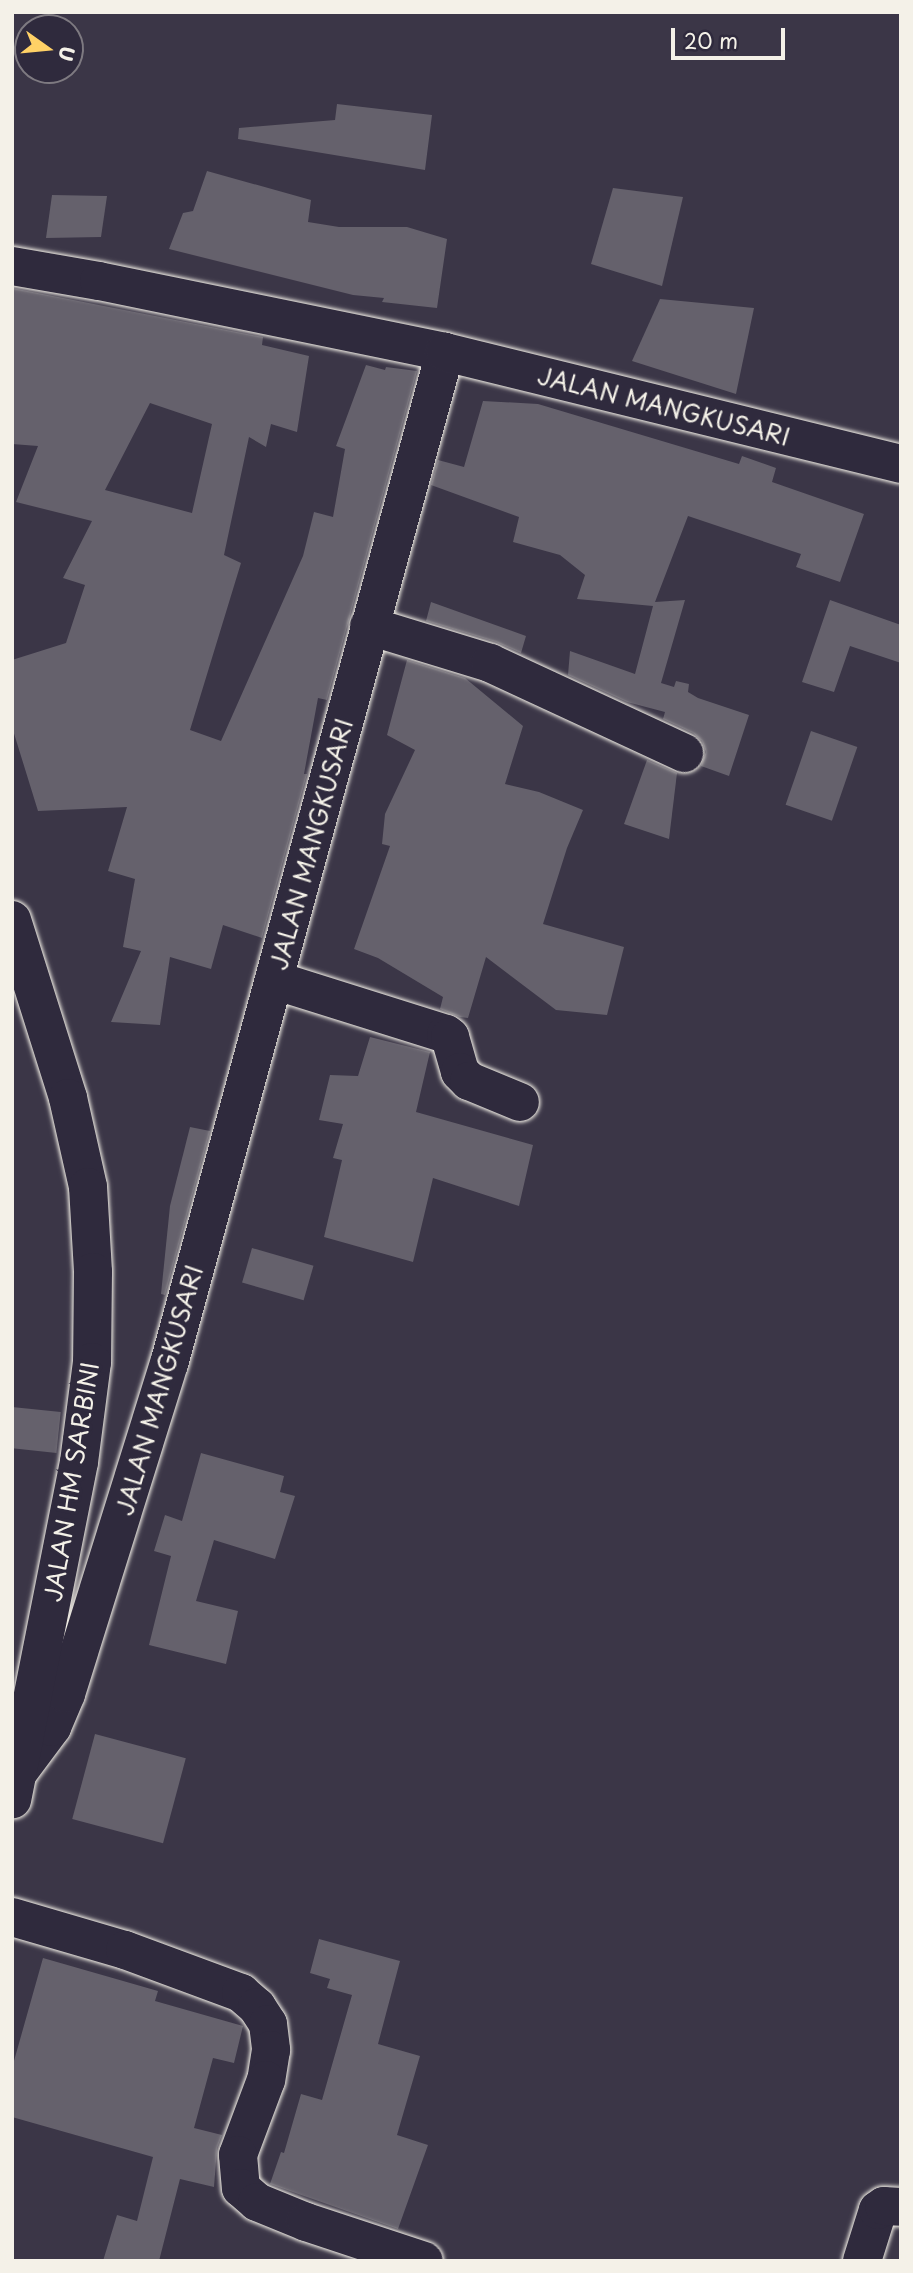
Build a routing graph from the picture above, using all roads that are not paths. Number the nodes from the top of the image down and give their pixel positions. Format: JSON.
{"nodes":[{"id":1,"x":12,"y":266,"type":"edge"},
{"id":2,"x":445,"y":352,"type":"junction"},
{"id":3,"x":901,"y":464,"type":"edge"},
{"id":4,"x":369,"y":626,"type":"junction"},
{"id":5,"x":684,"y":753,"type":"dead end"},
{"id":6,"x":12,"y":920,"type":"edge"},
{"id":7,"x":274,"y":980,"type":"junction"},
{"id":8,"x":520,"y":1102,"type":"dead end"},
{"id":9,"x":15,"y":1786,"type":"edge"},
{"id":10,"x":12,"y":1917,"type":"edge"},
{"id":11,"x":901,"y":2207,"type":"edge"},
{"id":12,"x":424,"y":2261,"type":"edge"},
{"id":13,"x":862,"y":2261,"type":"edge"}],
"edges":[{"from":1,"to":2,"type":"street"},
{"from":2,"to":3,"type":"street","name":"JALAN MANGKUSARI"},
{"from":2,"to":4,"type":"street","name":"JALAN MANGKUSARI"},
{"from":4,"to":5,"type":"street"},
{"from":4,"to":7,"type":"street","name":"JALAN MANGKUSARI"},
{"from":6,"to":9,"type":"street","name":"JALAN HM SARBINI"},
{"from":7,"to":8,"type":"street"},
{"from":7,"to":9,"type":"street","name":"JALAN MANGKUSARI"},
{"from":10,"to":12,"type":"street"},
{"from":11,"to":13,"type":"street"}]}
